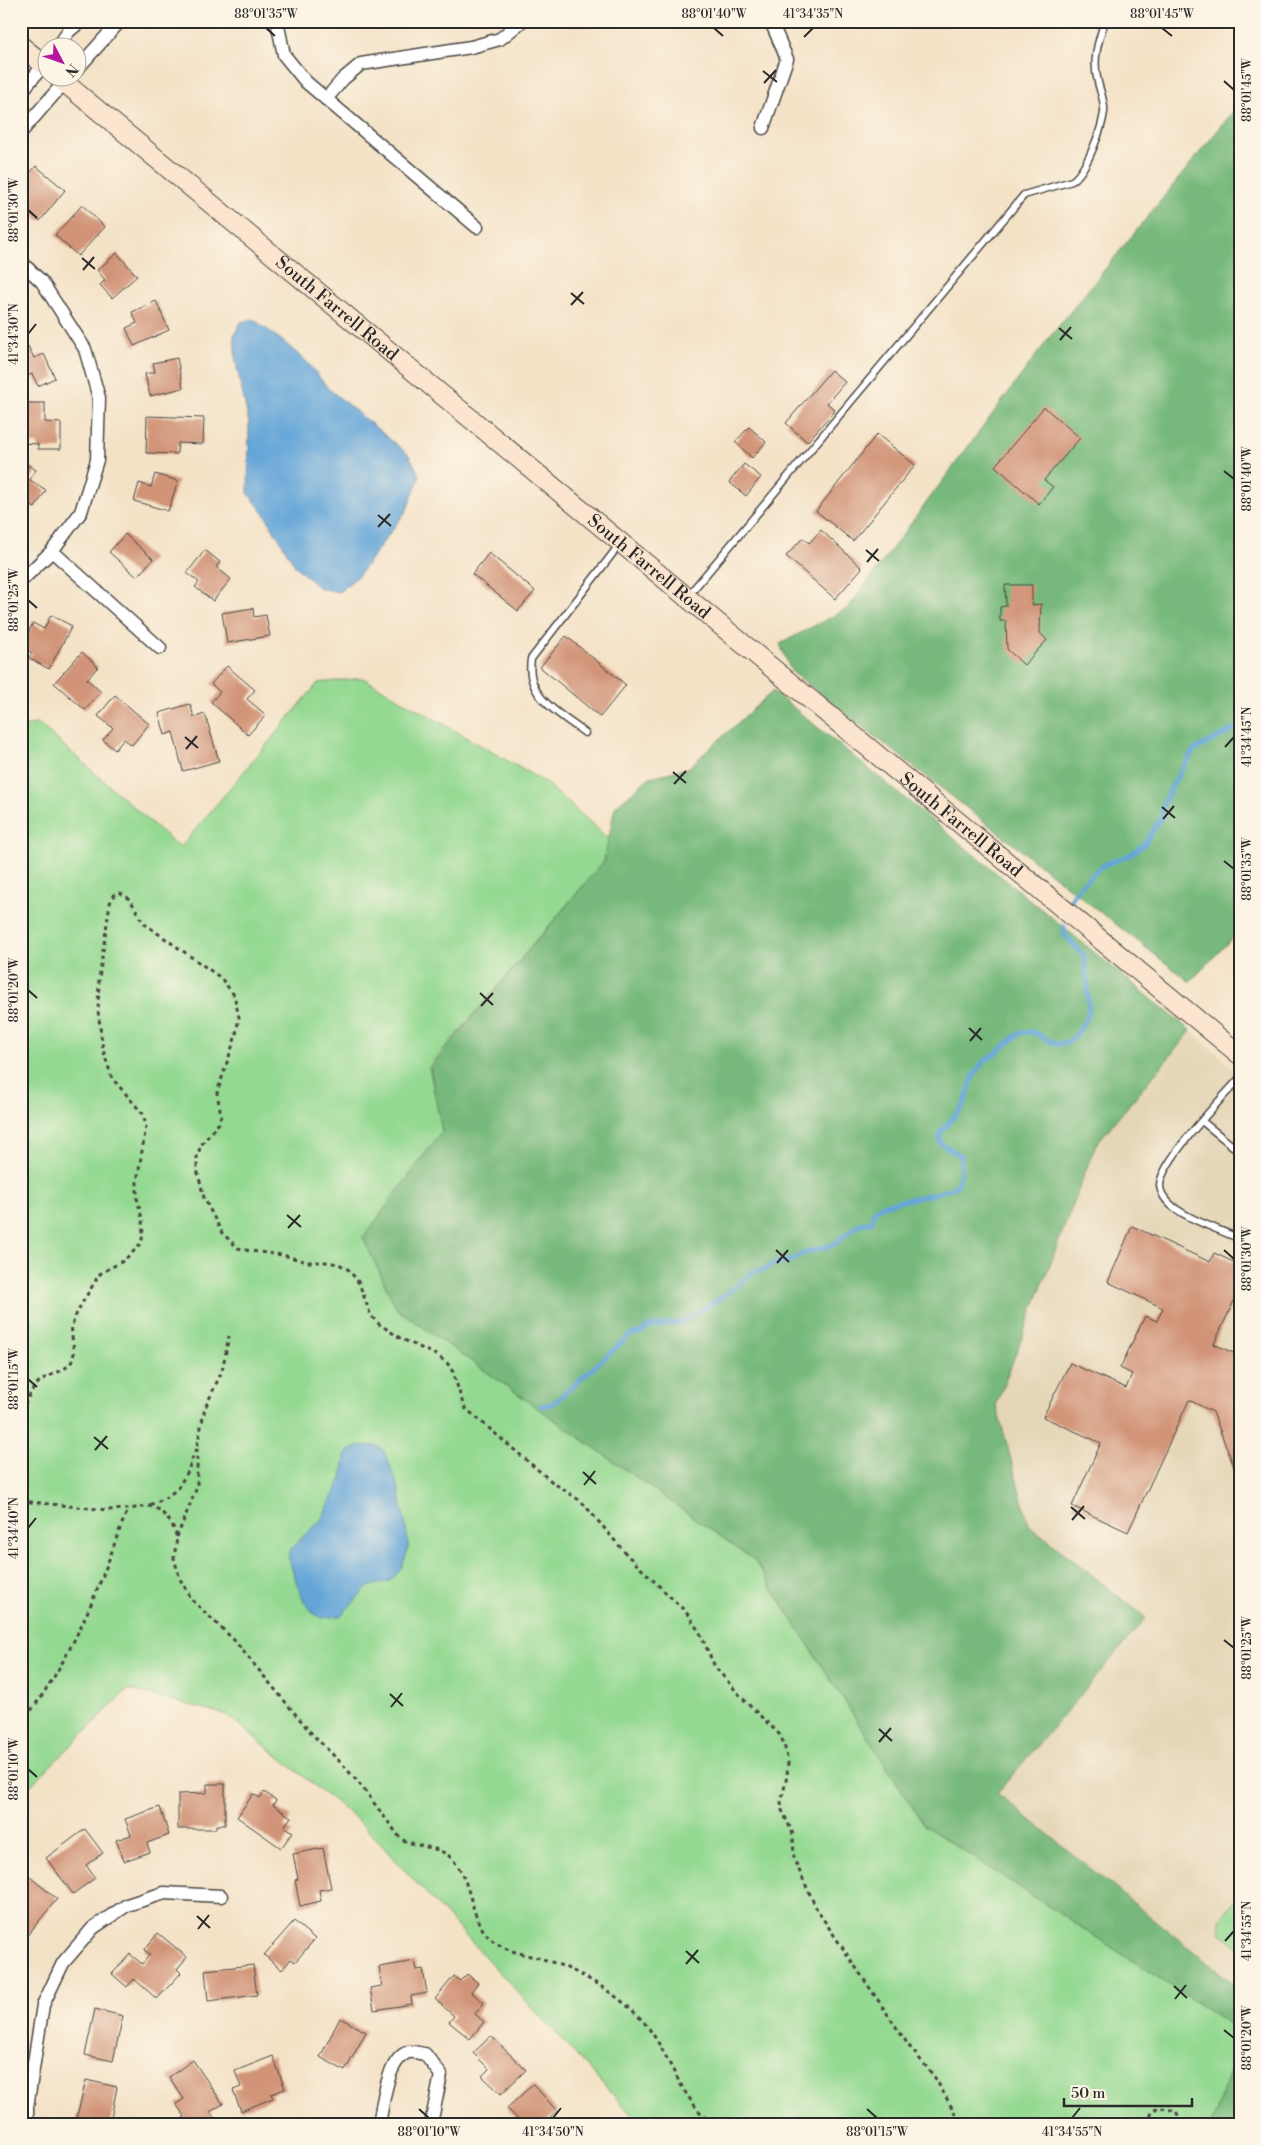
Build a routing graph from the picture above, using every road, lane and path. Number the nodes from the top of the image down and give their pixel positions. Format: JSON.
{"nodes":[{"id":1,"x":81,"y":21,"type":"edge"},
{"id":2,"x":120,"y":21,"type":"edge"},
{"id":3,"x":277,"y":21,"type":"edge"},
{"id":4,"x":522,"y":21,"type":"edge"},
{"id":5,"x":1105,"y":21,"type":"edge"},
{"id":6,"x":772,"y":22,"type":"edge"},
{"id":7,"x":64,"y":38,"type":"edge"},
{"id":8,"x":21,"y":46,"type":"edge"},
{"id":9,"x":88,"y":57,"type":"edge"},
{"id":10,"x":38,"y":58,"type":"edge"},
{"id":11,"x":38,"y":73,"type":"edge"},
{"id":12,"x":57,"y":88,"type":"edge"},
{"id":13,"x":75,"y":88,"type":"edge"},
{"id":14,"x":21,"y":92,"type":"edge"},
{"id":15,"x":326,"y":99,"type":"junction"},
{"id":16,"x":763,"y":128,"type":"dead end"},
{"id":17,"x":21,"y":132,"type":"edge"},
{"id":18,"x":477,"y":227,"type":"dead end"},
{"id":19,"x":21,"y":262,"type":"edge"},
{"id":20,"x":621,"y":543,"type":"junction"},
{"id":21,"x":52,"y":551,"type":"junction"},
{"id":22,"x":21,"y":581,"type":"edge"},
{"id":23,"x":686,"y":598,"type":"junction"},
{"id":24,"x":160,"y":648,"type":"dead end"},
{"id":25,"x":585,"y":733,"type":"dead end"},
{"id":26,"x":1240,"y":1055,"type":"edge"},
{"id":27,"x":1240,"y":1078,"type":"edge"},
{"id":28,"x":1203,"y":1122,"type":"junction"},
{"id":29,"x":1240,"y":1152,"type":"edge"},
{"id":30,"x":1240,"y":1238,"type":"edge"},
{"id":31,"x":229,"y":1336,"type":"dead end"},
{"id":32,"x":21,"y":1412,"type":"edge"},
{"id":33,"x":197,"y":1446,"type":"junction"},
{"id":34,"x":21,"y":1501,"type":"edge"},
{"id":35,"x":150,"y":1506,"type":"junction"},
{"id":36,"x":128,"y":1509,"type":"junction"},
{"id":37,"x":177,"y":1538,"type":"junction"},
{"id":38,"x":21,"y":1723,"type":"edge"},
{"id":39,"x":221,"y":1896,"type":"dead end"},
{"id":40,"x":26,"y":2124,"type":"edge"},
{"id":41,"x":379,"y":2124,"type":"edge"},
{"id":42,"x":431,"y":2124,"type":"edge"},
{"id":43,"x":712,"y":2124,"type":"edge"},
{"id":44,"x":961,"y":2124,"type":"edge"},
{"id":45,"x":1148,"y":2124,"type":"edge"},
{"id":46,"x":1179,"y":2124,"type":"edge"}],
"edges":[{"from":1,"to":7,"type":"street"},
{"from":2,"to":9,"type":"street"},
{"from":3,"to":15,"type":"street"},
{"from":4,"to":15,"type":"street"},
{"from":5,"to":23,"type":"lane"},
{"from":6,"to":16,"type":"street"},
{"from":8,"to":10,"type":"street"},
{"from":11,"to":14,"type":"street"},
{"from":12,"to":17,"type":"street"},
{"from":13,"to":20,"type":"street","name":"South Farrell Road"},
{"from":15,"to":18,"type":"street"},
{"from":19,"to":21,"type":"street"},
{"from":20,"to":23,"type":"street","name":"South Farrell Road"},
{"from":20,"to":25,"type":"lane"},
{"from":21,"to":22,"type":"street"},
{"from":21,"to":24,"type":"street"},
{"from":23,"to":26,"type":"street","name":"South Farrell Road"},
{"from":27,"to":28,"type":"lane"},
{"from":28,"to":29,"type":"lane"},
{"from":28,"to":30,"type":"lane"},
{"from":31,"to":33,"type":"path"},
{"from":32,"to":44,"type":"path"},
{"from":33,"to":35,"type":"path"},
{"from":33,"to":37,"type":"path"},
{"from":34,"to":36,"type":"path"},
{"from":35,"to":36,"type":"path"},
{"from":35,"to":37,"type":"path"},
{"from":36,"to":38,"type":"path"},
{"from":37,"to":43,"type":"path"},
{"from":39,"to":40,"type":"street"},
{"from":41,"to":42,"type":"street"},
{"from":45,"to":46,"type":"path"}]}
